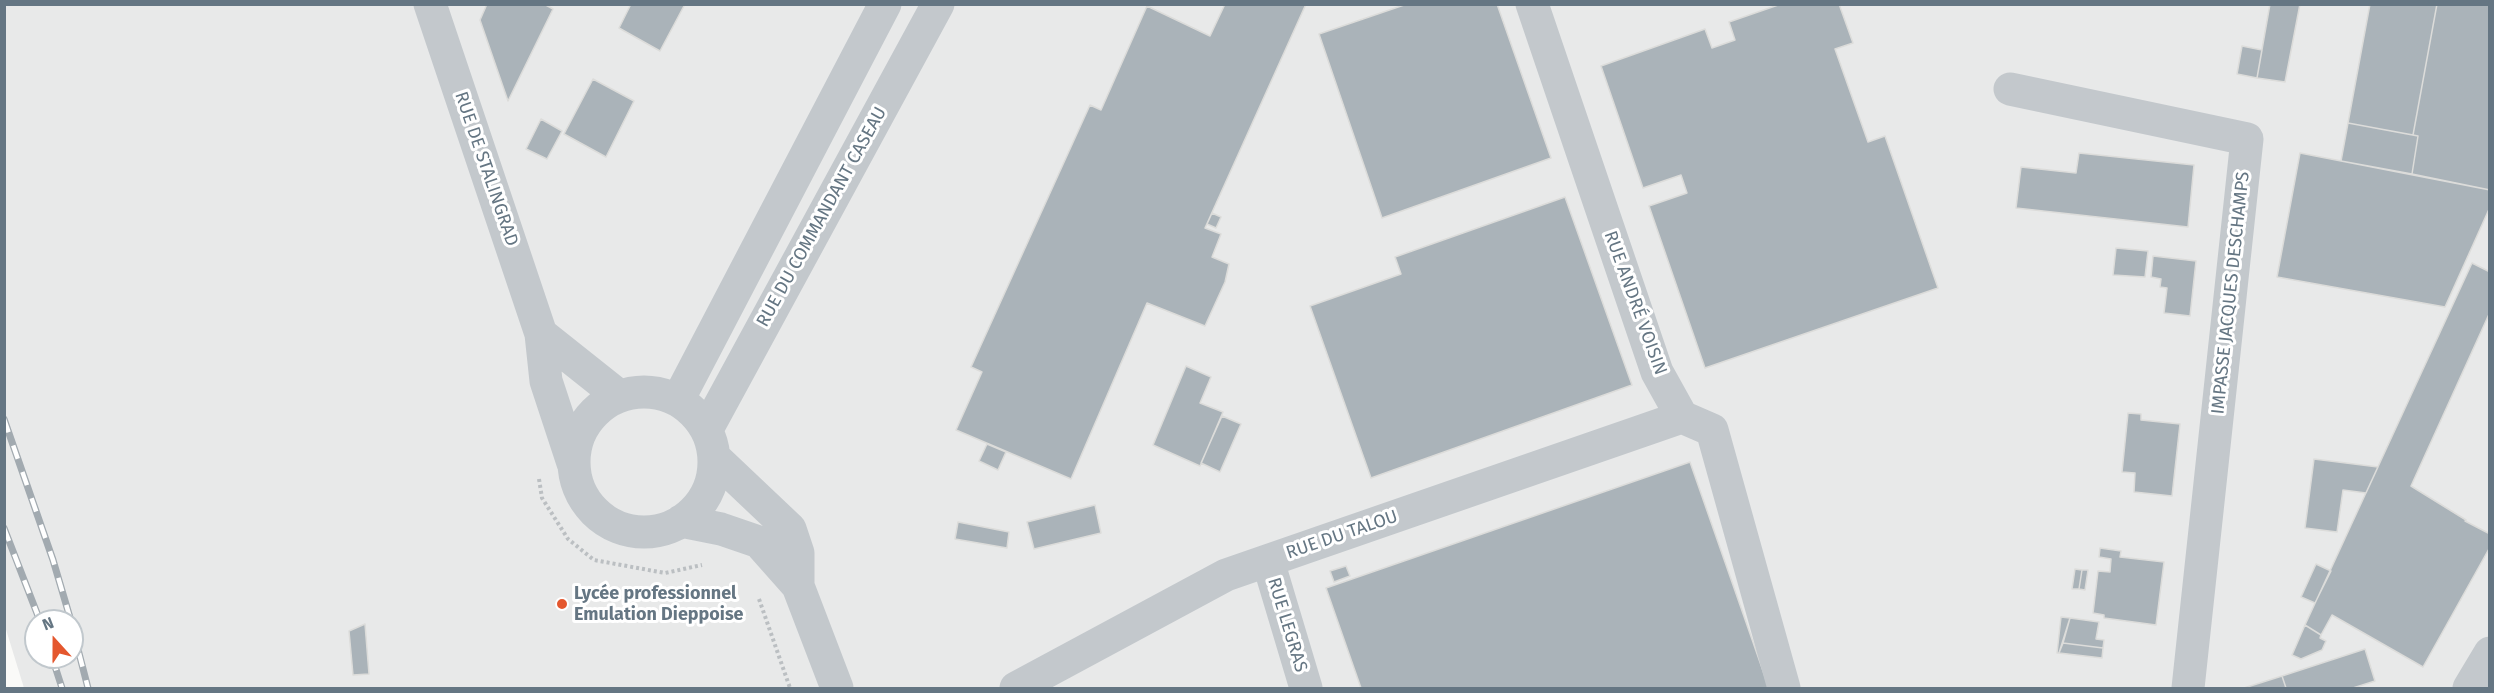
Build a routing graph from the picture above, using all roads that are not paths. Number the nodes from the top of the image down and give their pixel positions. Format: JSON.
{"nodes":[{"id":1,"x":430,"y":4,"type":"edge"},
{"id":2,"x":885,"y":4,"type":"edge"},
{"id":3,"x":938,"y":4,"type":"edge"},
{"id":4,"x":1532,"y":4,"type":"edge"},
{"id":5,"x":2010,"y":89,"type":"dead end"},
{"id":6,"x":541,"y":334,"type":"junction"},
{"id":7,"x":619,"y":396,"type":"junction"},
{"id":8,"x":678,"y":400,"type":"junction"},
{"id":9,"x":1682,"y":417,"type":"junction"},
{"id":10,"x":711,"y":443,"type":"junction"},
{"id":11,"x":573,"y":464,"type":"junction"},
{"id":12,"x":681,"y":521,"type":"junction"},
{"id":13,"x":1268,"y":561,"type":"junction"},
{"id":14,"x":798,"y":586,"type":"junction"},
{"id":15,"x":2490,"y":653,"type":"edge"},
{"id":16,"x":837,"y":688,"type":"edge"},
{"id":17,"x":1016,"y":688,"type":"edge"},
{"id":18,"x":1306,"y":688,"type":"edge"},
{"id":19,"x":1784,"y":688,"type":"edge"},
{"id":20,"x":2188,"y":688,"type":"edge"},
{"id":21,"x":2469,"y":688,"type":"edge"}],
"edges":[{"from":1,"to":6,"type":"street","name":"RUE DE STALINGRAD"},
{"from":2,"to":8,"type":"street"},
{"from":3,"to":10,"type":"street","name":"RUE DU COMMANDANT CASEAU"},
{"from":4,"to":9,"type":"street","name":"RUE ANDRÉ VOISIN"},
{"from":5,"to":20,"type":"street","name":"IMPASSE JACQUES DESCHAMPS"},
{"from":6,"to":7,"type":"street"},
{"from":6,"to":11,"type":"street","name":"RUE DE STALINGRAD"},
{"from":7,"to":8,"type":"street"},
{"from":7,"to":11,"type":"street"},
{"from":8,"to":10,"type":"street"},
{"from":9,"to":13,"type":"street","name":"RUE DU TALOU"},
{"from":9,"to":19,"type":"street"},
{"from":10,"to":12,"type":"street"},
{"from":10,"to":14,"type":"street"},
{"from":11,"to":12,"type":"street"},
{"from":12,"to":14,"type":"street"},
{"from":13,"to":17,"type":"street","name":"RUE DU TALOU"},
{"from":13,"to":18,"type":"street","name":"RUE LEGRAS"},
{"from":14,"to":16,"type":"street"},
{"from":15,"to":21,"type":"street"}]}
